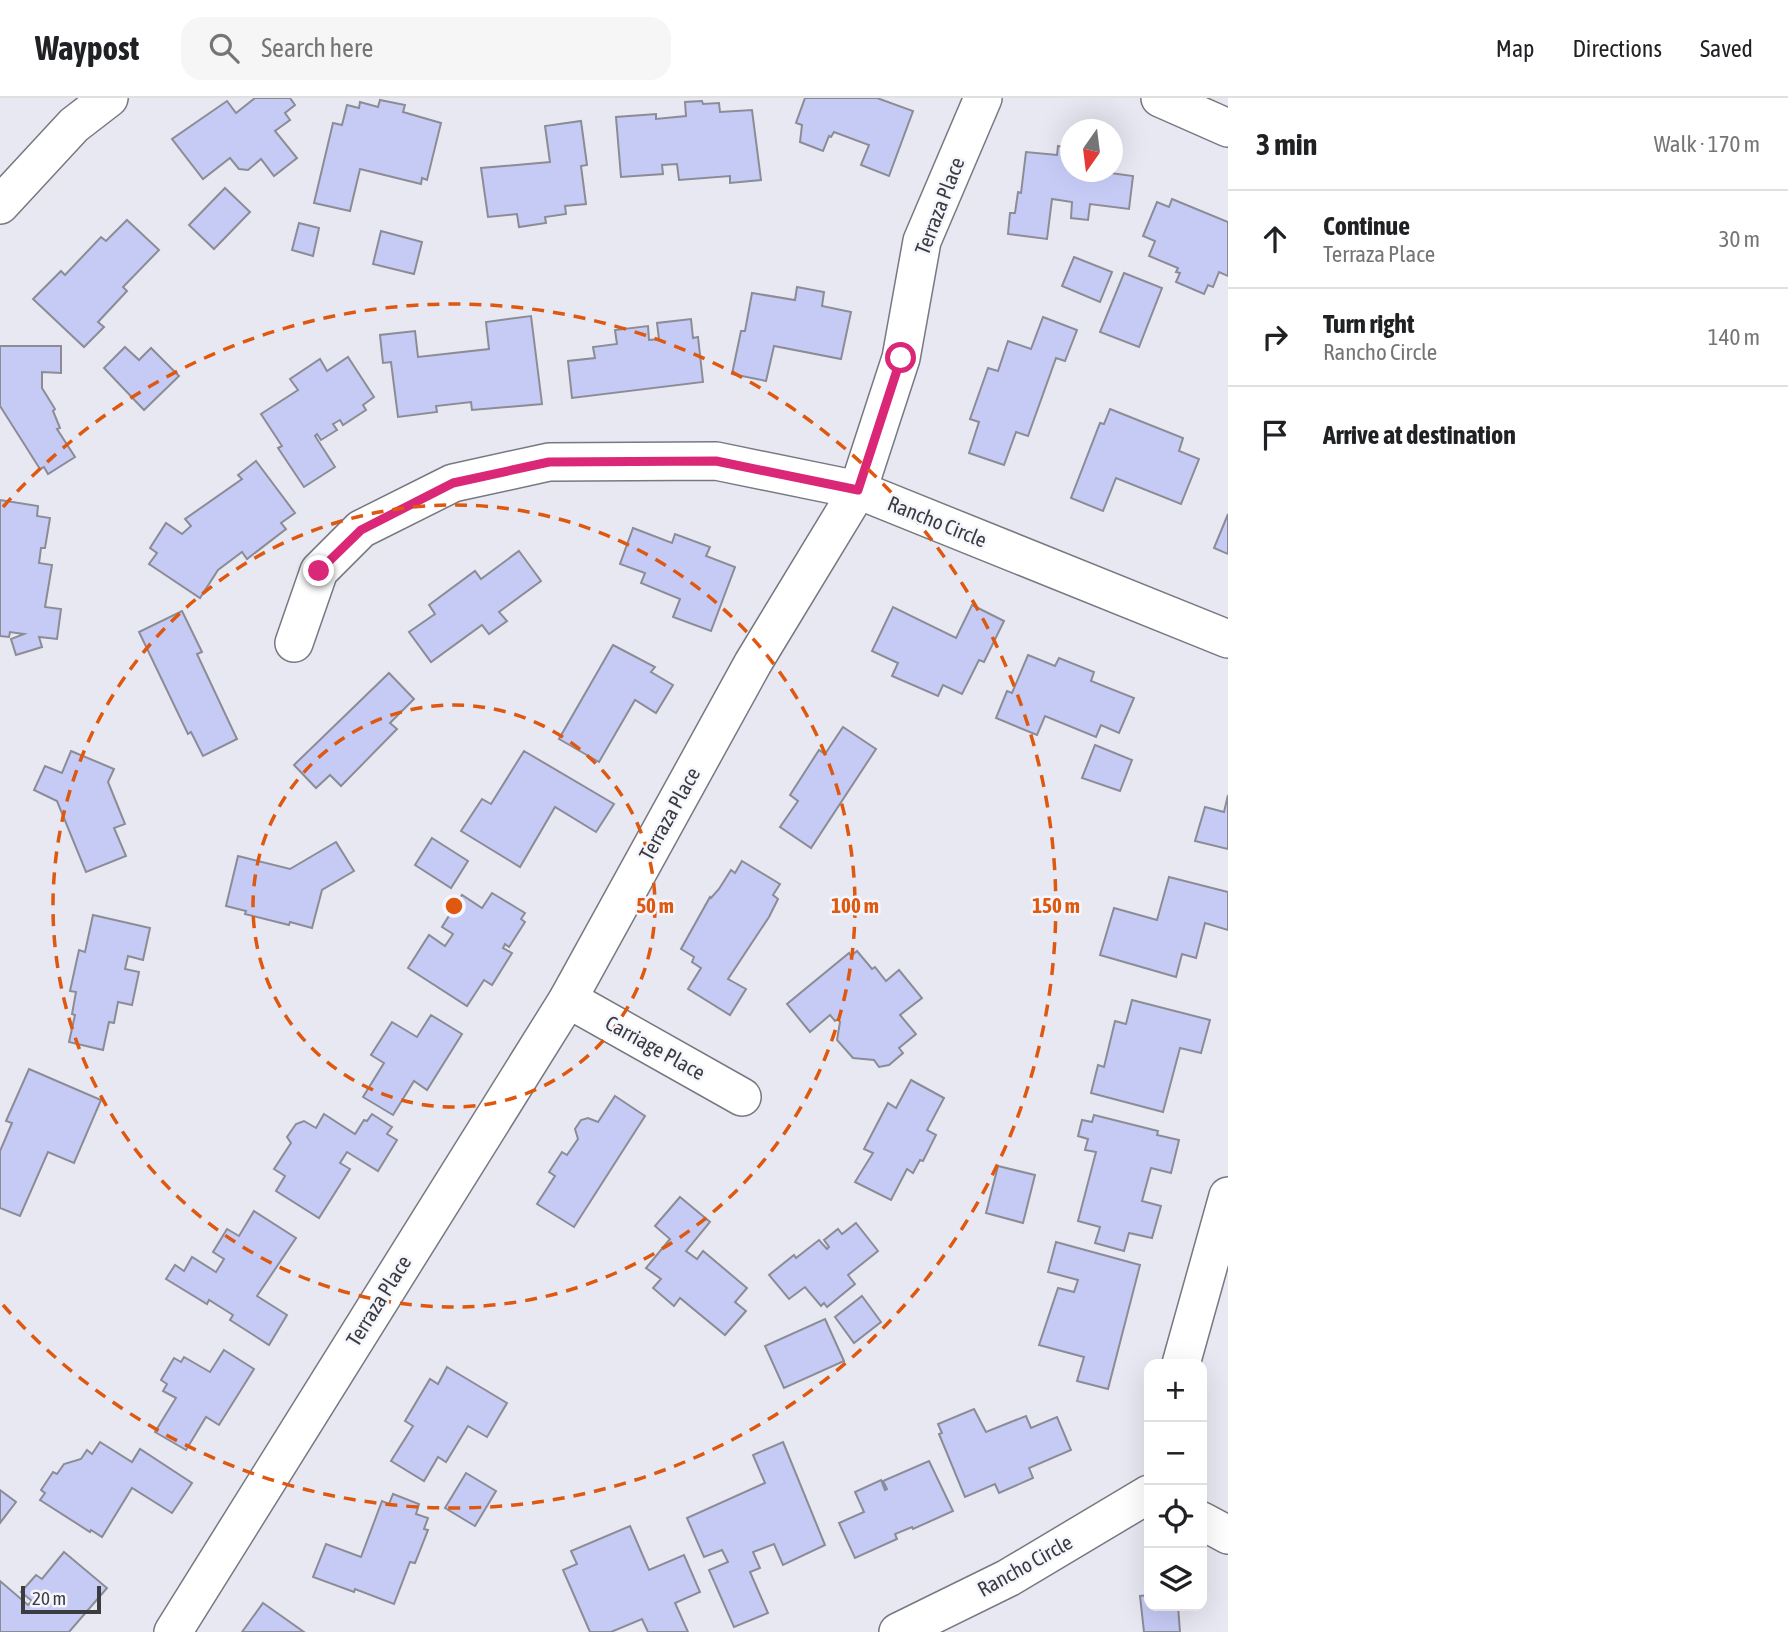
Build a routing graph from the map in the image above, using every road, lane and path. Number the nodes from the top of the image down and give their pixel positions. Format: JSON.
{"nodes":[{"id":1,"x":109,"y":98,"type":"edge"},
{"id":2,"x":983,"y":98,"type":"edge"},
{"id":3,"x":1160,"y":98,"type":"edge"},
{"id":4,"x":1228,"y":128,"type":"edge"},
{"id":5,"x":0,"y":205,"type":"edge"},
{"id":6,"x":858,"y":490,"type":"junction"},
{"id":7,"x":1228,"y":639,"type":"edge"},
{"id":8,"x":294,"y":643,"type":"dead end"},
{"id":9,"x":568,"y":999,"type":"junction"},
{"id":10,"x":742,"y":1097,"type":"dead end"},
{"id":11,"x":1228,"y":1196,"type":"edge"},
{"id":12,"x":1182,"y":1359,"type":"edge"},
{"id":13,"x":1144,"y":1496,"type":"edge"},
{"id":14,"x":1207,"y":1524,"type":"edge"},
{"id":15,"x":1228,"y":1535,"type":"edge"},
{"id":16,"x":173,"y":1632,"type":"edge"},
{"id":17,"x":898,"y":1632,"type":"edge"}],
"edges":[{"from":1,"to":5,"type":"street"},
{"from":2,"to":6,"type":"street","name":"Terraza Place"},
{"from":3,"to":4,"type":"street"},
{"from":6,"to":7,"type":"street","name":"Rancho Circle"},
{"from":6,"to":8,"type":"street","name":"Rancho Circle"},
{"from":6,"to":9,"type":"street","name":"Terraza Place"},
{"from":9,"to":10,"type":"street","name":"Carriage Place"},
{"from":9,"to":16,"type":"street","name":"Terraza Place"},
{"from":11,"to":12,"type":"street"},
{"from":13,"to":17,"type":"street","name":"Rancho Circle"},
{"from":14,"to":15,"type":"street"}]}
